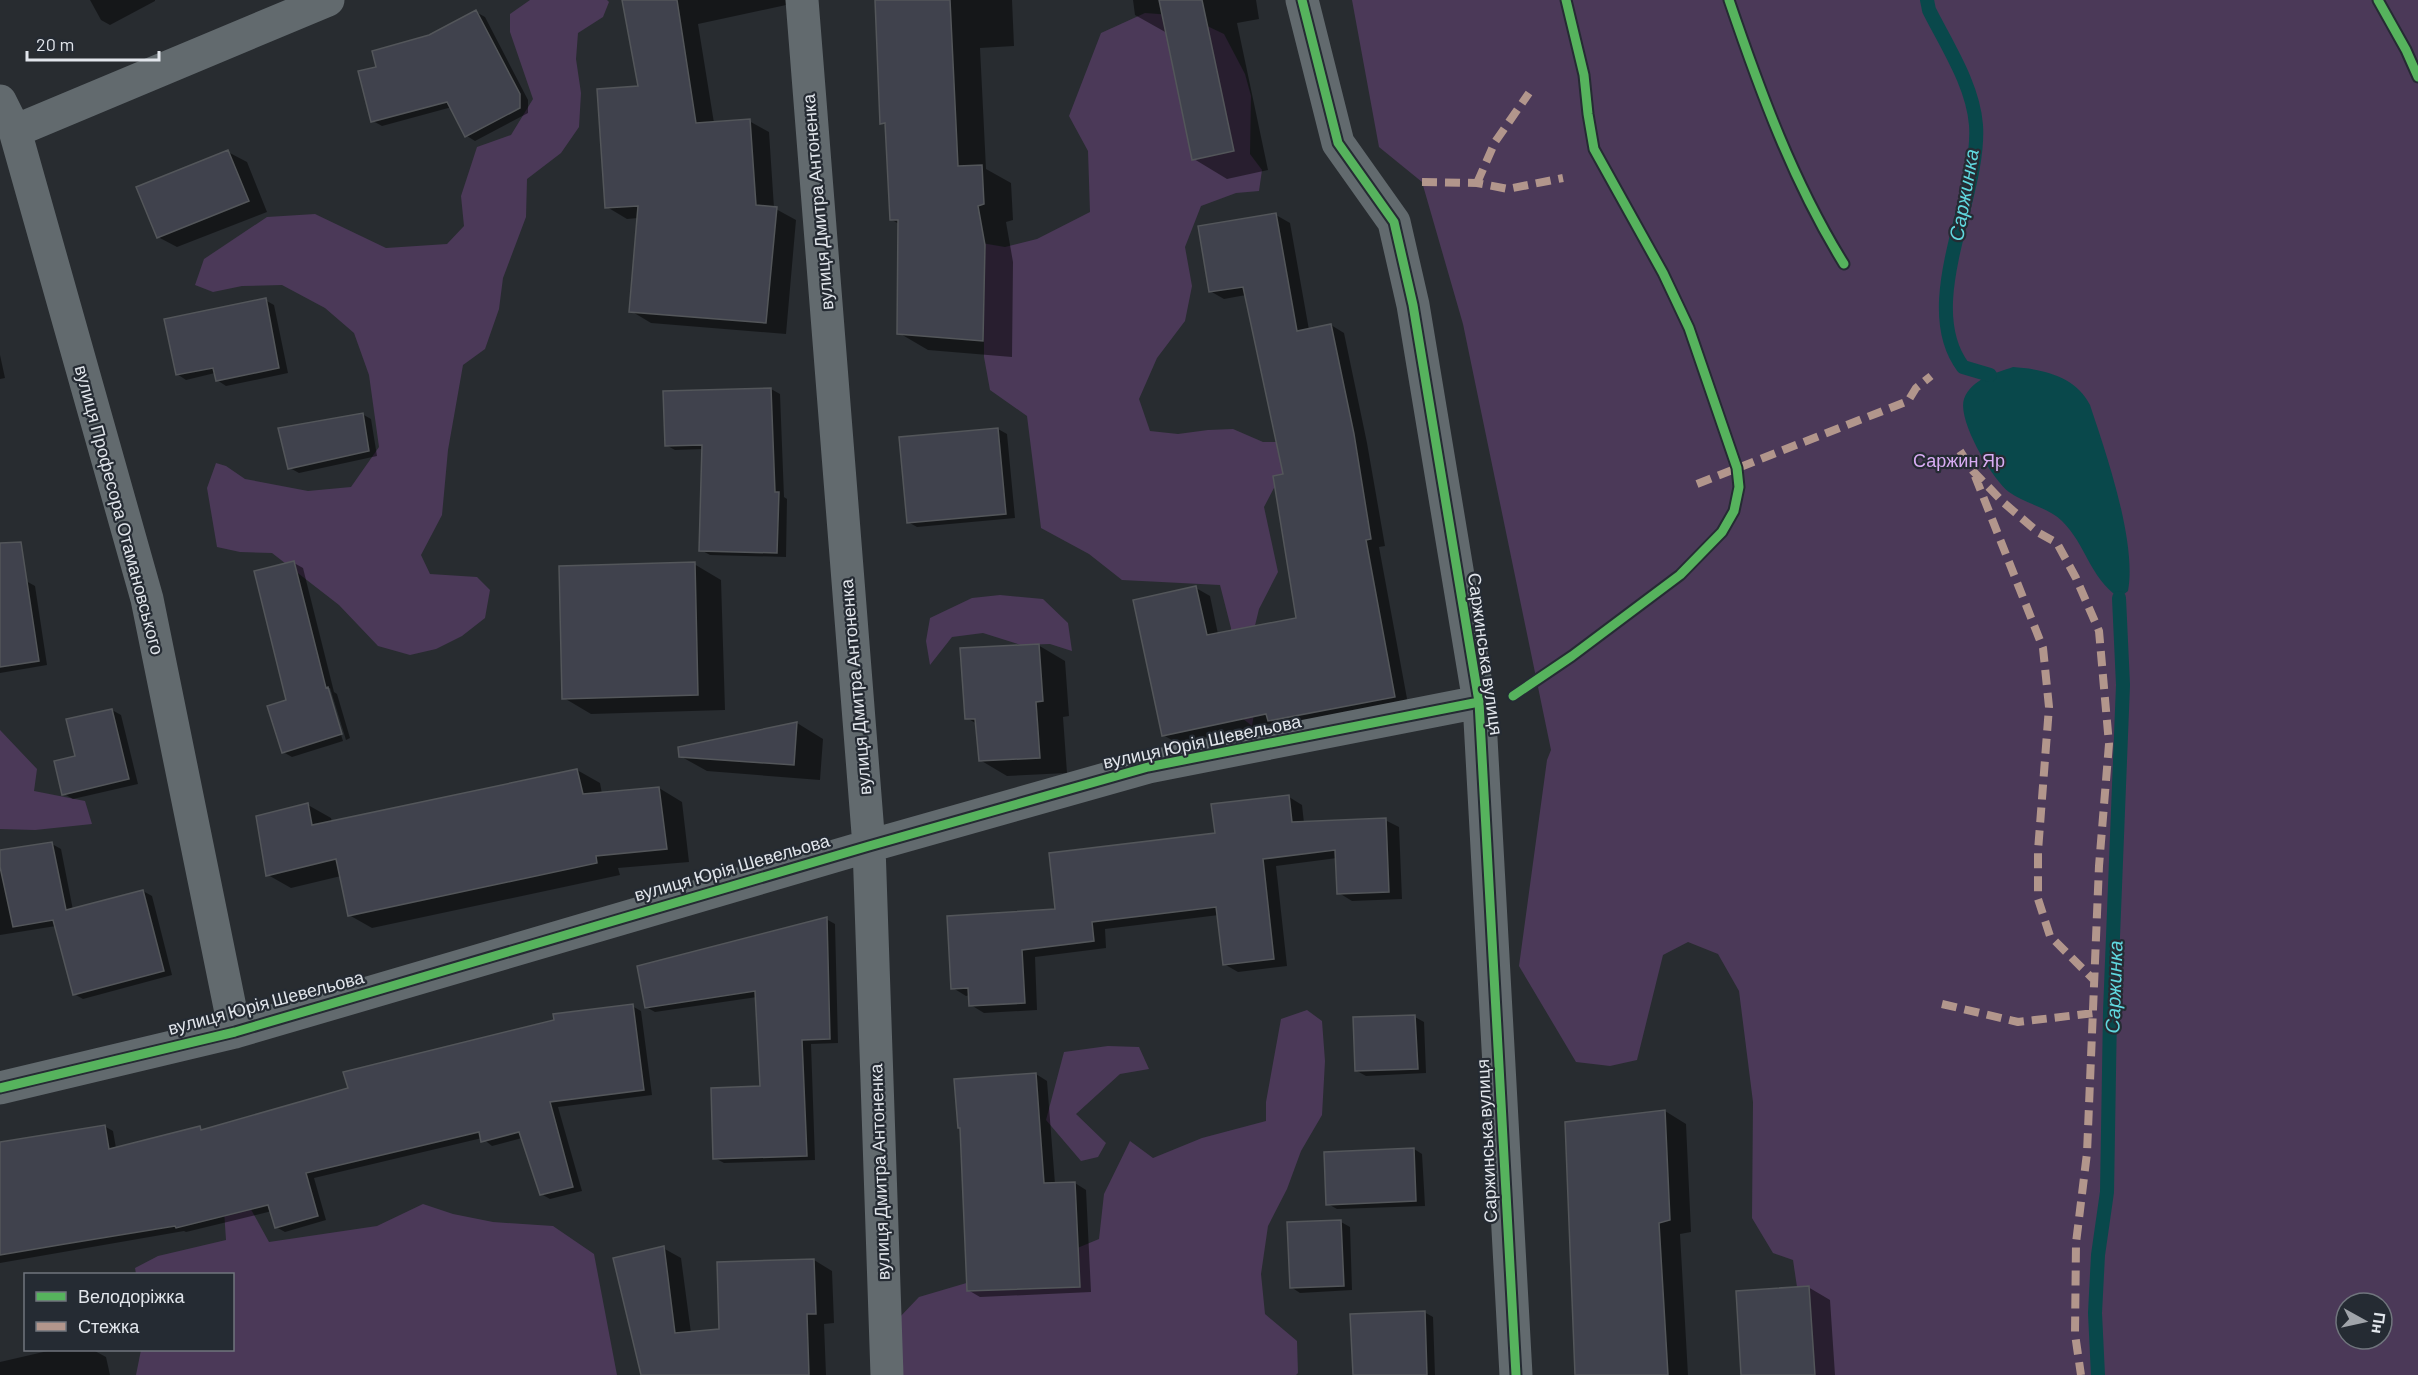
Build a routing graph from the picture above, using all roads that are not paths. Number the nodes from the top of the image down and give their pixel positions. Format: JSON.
{"nodes":[{"id":1,"x":328,"y":0,"type":"edge"},
{"id":2,"x":802,"y":0,"type":"edge"},
{"id":3,"x":1302,"y":0,"type":"edge"},
{"id":4,"x":0,"y":101,"type":"edge"},
{"id":5,"x":15,"y":130,"type":"junction"},
{"id":6,"x":1479,"y":702,"type":"junction"},
{"id":7,"x":869,"y":846,"type":"junction"},
{"id":8,"x":235,"y":1032,"type":"junction"},
{"id":9,"x":0,"y":1088,"type":"edge"},
{"id":10,"x":887,"y":1375,"type":"edge"},
{"id":11,"x":1516,"y":1375,"type":"edge"}],
"edges":[{"from":1,"to":5,"type":"street"},
{"from":2,"to":7,"type":"street","name":"вулиця Дмитра Антоненка"},
{"from":3,"to":6,"type":"street","name":"Саржинська вулиця"},
{"from":4,"to":5,"type":"street","name":"вулиця Професора Отамановського"},
{"from":5,"to":8,"type":"street","name":"вулиця Професора Отамановського"},
{"from":6,"to":7,"type":"street","name":"вулиця Юрія Шевельова"},
{"from":6,"to":11,"type":"street","name":"Саржинська вулиця"},
{"from":7,"to":8,"type":"street","name":"вулиця Юрія Шевельова"},
{"from":7,"to":10,"type":"street","name":"вулиця Дмитра Антоненка"},
{"from":8,"to":9,"type":"street","name":"вулиця Юрія Шевельова"}]}
